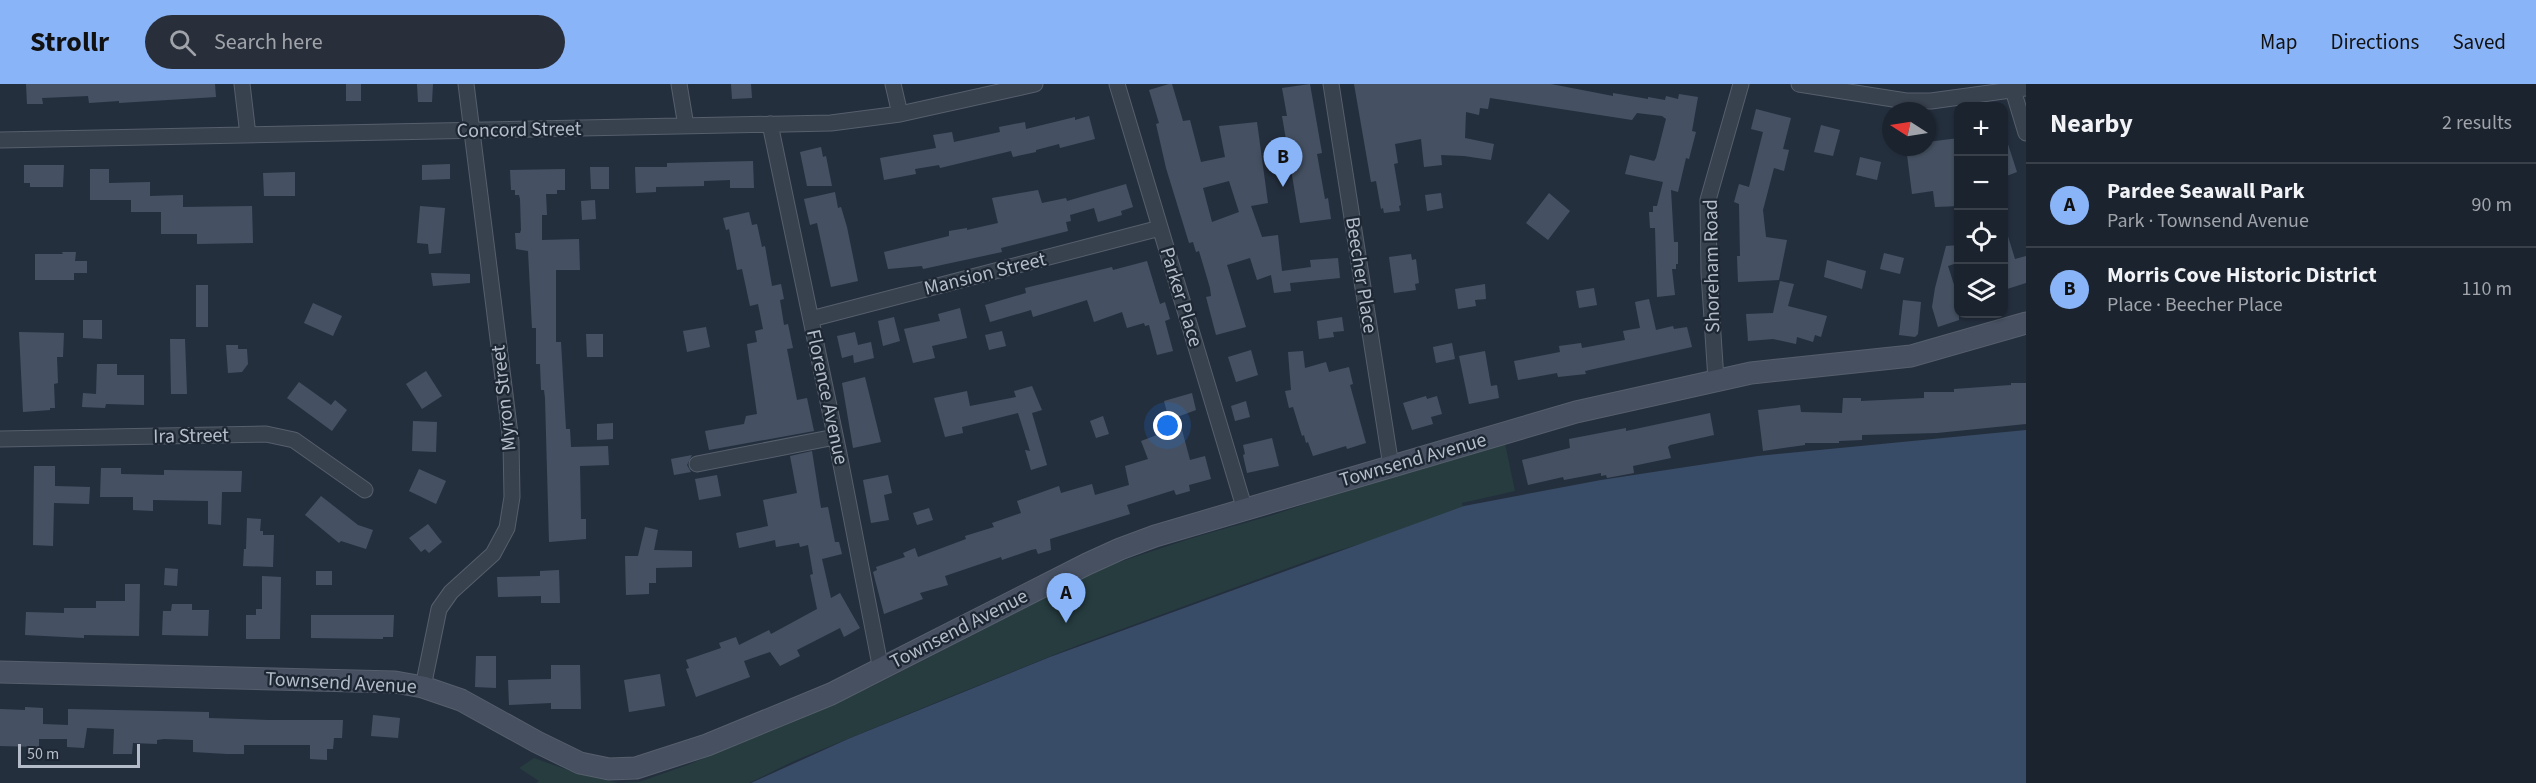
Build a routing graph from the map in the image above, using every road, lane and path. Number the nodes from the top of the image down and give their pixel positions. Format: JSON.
{"nodes":[{"id":1,"x":242,"y":84,"type":"edge"},
{"id":2,"x":466,"y":84,"type":"edge"},
{"id":3,"x":679,"y":84,"type":"edge"},
{"id":4,"x":893,"y":84,"type":"edge"},
{"id":5,"x":1035,"y":84,"type":"edge"},
{"id":6,"x":1117,"y":84,"type":"edge"},
{"id":7,"x":1331,"y":84,"type":"edge"},
{"id":8,"x":1741,"y":84,"type":"edge"},
{"id":9,"x":1799,"y":84,"type":"edge"},
{"id":10,"x":2019,"y":89,"type":"edge"},
{"id":11,"x":900,"y":114,"type":"junction"},
{"id":12,"x":770,"y":124,"type":"junction"},
{"id":13,"x":686,"y":126,"type":"junction"},
{"id":14,"x":471,"y":131,"type":"junction"},
{"id":15,"x":2026,"y":133,"type":"edge"},
{"id":16,"x":248,"y":135,"type":"junction"},
{"id":17,"x":0,"y":140,"type":"edge"},
{"id":18,"x":1160,"y":228,"type":"junction"},
{"id":19,"x":811,"y":319,"type":"junction"},
{"id":20,"x":2026,"y":324,"type":"edge"},
{"id":21,"x":1716,"y":380,"type":"junction"},
{"id":22,"x":835,"y":437,"type":"junction"},
{"id":23,"x":0,"y":439,"type":"edge"},
{"id":24,"x":697,"y":464,"type":"dead end"},
{"id":25,"x":1391,"y":466,"type":"junction"},
{"id":26,"x":365,"y":490,"type":"dead end"},
{"id":27,"x":1245,"y":510,"type":"junction"},
{"id":28,"x":881,"y":670,"type":"junction"},
{"id":29,"x":0,"y":672,"type":"edge"},
{"id":30,"x":423,"y":687,"type":"junction"}],
"edges":[{"from":1,"to":16,"type":"street"},
{"from":2,"to":14,"type":"street","name":"Myron Street"},
{"from":3,"to":13,"type":"street"},
{"from":4,"to":11,"type":"street"},
{"from":5,"to":11,"type":"street","name":"Concord Street"},
{"from":6,"to":18,"type":"street","name":"Parker Place"},
{"from":7,"to":25,"type":"street","name":"Beecher Place"},
{"from":8,"to":21,"type":"street","name":"Shoreham Road"},
{"from":9,"to":10,"type":"street"},
{"from":10,"to":15,"type":"street"},
{"from":11,"to":12,"type":"street","name":"Concord Street"},
{"from":12,"to":13,"type":"street","name":"Concord Street"},
{"from":12,"to":19,"type":"street","name":"Florence Avenue"},
{"from":13,"to":14,"type":"street","name":"Concord Street"},
{"from":14,"to":16,"type":"street","name":"Concord Street"},
{"from":14,"to":30,"type":"street","name":"Myron Street"},
{"from":16,"to":17,"type":"street","name":"Concord Street"},
{"from":18,"to":19,"type":"street","name":"Mansion Street"},
{"from":18,"to":27,"type":"street","name":"Parker Place"},
{"from":19,"to":22,"type":"street","name":"Florence Avenue"},
{"from":20,"to":21,"type":"main road","name":"Townsend Avenue"},
{"from":21,"to":25,"type":"main road","name":"Townsend Avenue"},
{"from":22,"to":24,"type":"street"},
{"from":22,"to":28,"type":"street","name":"Florence Avenue"},
{"from":23,"to":26,"type":"street","name":"Ira Street"},
{"from":25,"to":27,"type":"main road","name":"Townsend Avenue"},
{"from":27,"to":28,"type":"main road","name":"Townsend Avenue"},
{"from":28,"to":30,"type":"main road","name":"Townsend Avenue"},
{"from":29,"to":30,"type":"main road","name":"Townsend Avenue"}]}
